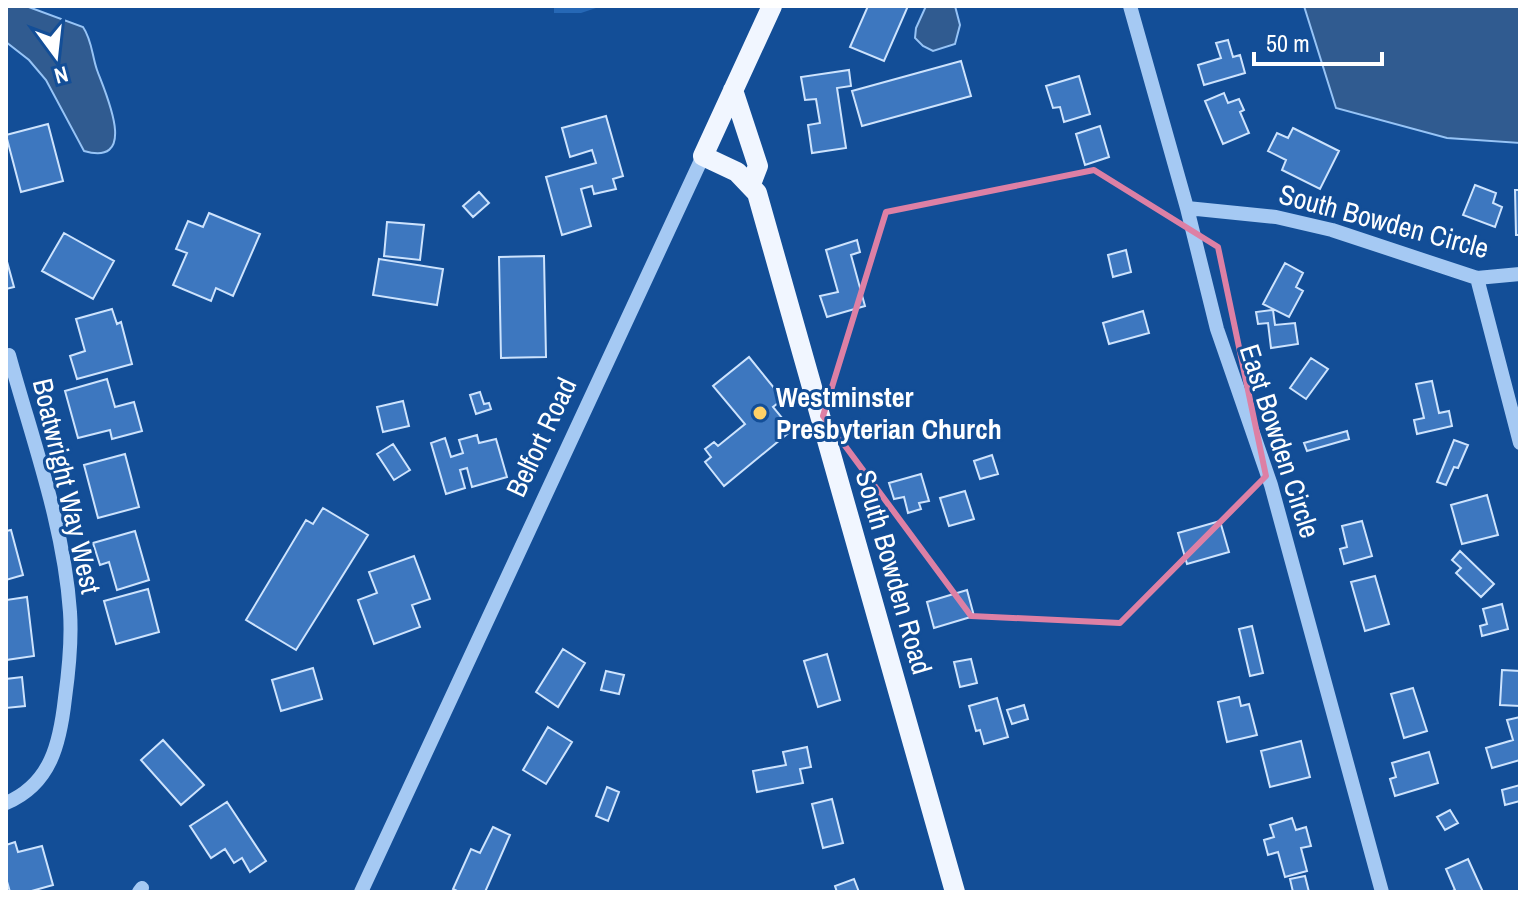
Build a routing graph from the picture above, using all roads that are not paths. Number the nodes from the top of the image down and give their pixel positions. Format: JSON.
{"nodes":[{"id":1,"x":772,"y":6,"type":"edge"},
{"id":2,"x":1130,"y":6,"type":"edge"},
{"id":3,"x":733,"y":90,"type":"junction"},
{"id":4,"x":703,"y":156,"type":"junction"},
{"id":5,"x":751,"y":184,"type":"junction"},
{"id":6,"x":1187,"y":208,"type":"junction"},
{"id":7,"x":1520,"y":274,"type":"edge"},
{"id":8,"x":1477,"y":278,"type":"junction"},
{"id":9,"x":9,"y":355,"type":"dead end"},
{"id":10,"x":1520,"y":443,"type":"edge"},
{"id":11,"x":6,"y":803,"type":"edge"},
{"id":12,"x":361,"y":892,"type":"edge"},
{"id":13,"x":955,"y":892,"type":"edge"},
{"id":14,"x":1382,"y":892,"type":"edge"}],
"edges":[{"from":1,"to":3,"type":"main road","name":"Belfort Road"},
{"from":2,"to":6,"type":"street","name":"East Bowden Circle"},
{"from":3,"to":4,"type":"main road","name":"Belfort Road"},
{"from":3,"to":5,"type":"main road"},
{"from":4,"to":5,"type":"main road"},
{"from":4,"to":12,"type":"street","name":"Belfort Road"},
{"from":5,"to":13,"type":"main road","name":"South Bowden Road"},
{"from":6,"to":8,"type":"street","name":"South Bowden Circle"},
{"from":6,"to":14,"type":"street","name":"East Bowden Circle"},
{"from":7,"to":8,"type":"street","name":"South Bowden Circle"},
{"from":8,"to":10,"type":"street"},
{"from":9,"to":11,"type":"street","name":"Boatwright Way West"}]}
